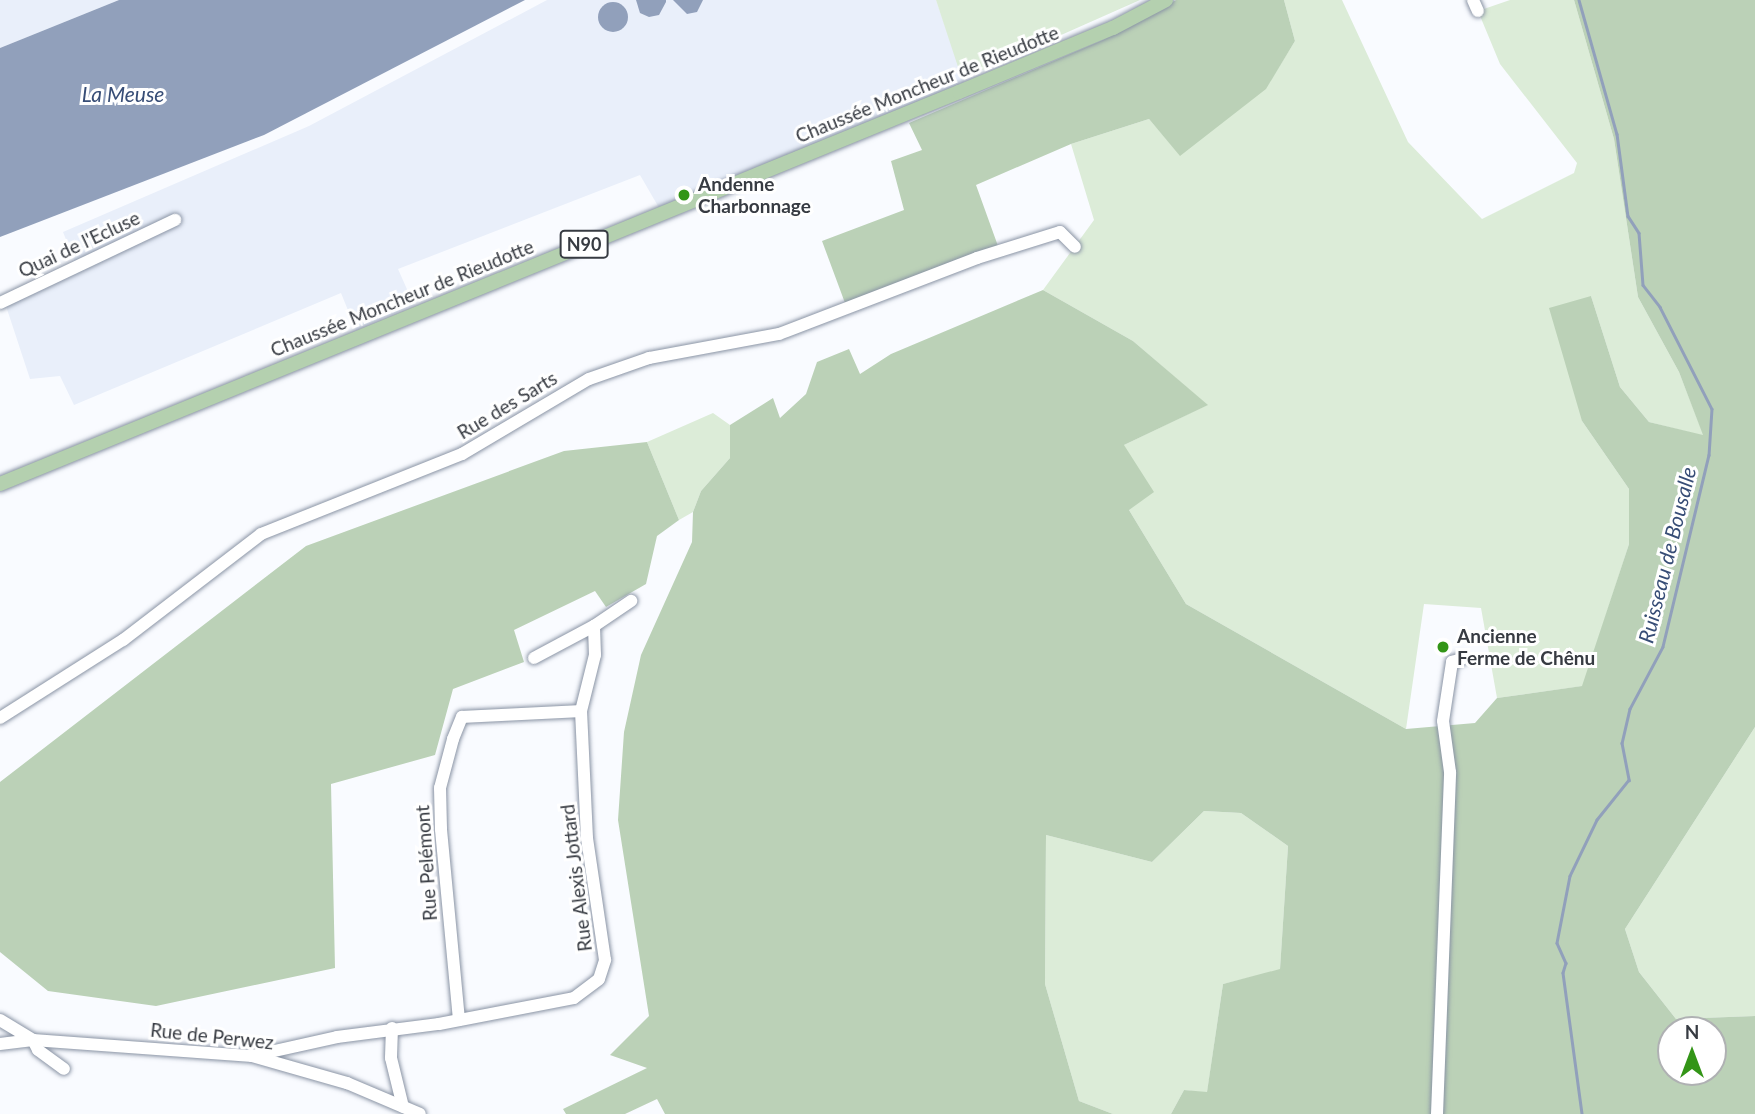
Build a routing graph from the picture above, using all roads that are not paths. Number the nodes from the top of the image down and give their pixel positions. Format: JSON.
{"nodes":[{"id":1,"x":1166,"y":0,"type":"edge"},
{"id":2,"x":175,"y":220,"type":"dead end"},
{"id":3,"x":1075,"y":247,"type":"dead end"},
{"id":4,"x":0,"y":303,"type":"edge"},
{"id":5,"x":0,"y":484,"type":"edge"},
{"id":6,"x":631,"y":601,"type":"dead end"},
{"id":7,"x":594,"y":626,"type":"junction"},
{"id":8,"x":534,"y":658,"type":"dead end"},
{"id":9,"x":1462,"y":659,"type":"dead end"},
{"id":10,"x":581,"y":711,"type":"junction"},
{"id":11,"x":0,"y":718,"type":"edge"},
{"id":12,"x":0,"y":1020,"type":"edge"},
{"id":13,"x":459,"y":1020,"type":"junction"},
{"id":14,"x":392,"y":1028,"type":"junction"},
{"id":15,"x":33,"y":1040,"type":"junction"},
{"id":16,"x":0,"y":1044,"type":"edge"},
{"id":17,"x":252,"y":1056,"type":"junction"},
{"id":18,"x":64,"y":1069,"type":"dead end"},
{"id":19,"x":403,"y":1107,"type":"junction"},
{"id":20,"x":420,"y":1114,"type":"edge"},
{"id":21,"x":1437,"y":1114,"type":"edge"}],
"edges":[{"from":1,"to":5,"type":"main road","name":"Chaussée Moncheur de Rieudotte","number":"N90"},
{"from":2,"to":4,"type":"street","name":"Quai de l'Ecluse"},
{"from":3,"to":11,"type":"street","name":"Rue des Sarts"},
{"from":6,"to":7,"type":"street"},
{"from":7,"to":8,"type":"street"},
{"from":7,"to":10,"type":"street","name":"Rue Alexis Jottard"},
{"from":9,"to":21,"type":"street"},
{"from":10,"to":13,"type":"street","name":"Rue Alexis Jottard"},
{"from":10,"to":13,"type":"street","name":"Rue Pelémont"},
{"from":12,"to":15,"type":"street","name":"Rue de Perwez"},
{"from":13,"to":14,"type":"street"},
{"from":14,"to":17,"type":"street"},
{"from":14,"to":19,"type":"street"},
{"from":15,"to":16,"type":"street"},
{"from":15,"to":17,"type":"street","name":"Rue de Perwez"},
{"from":15,"to":18,"type":"street","name":"Rue de Perwez"},
{"from":17,"to":19,"type":"street","name":"Rue de Perwez"},
{"from":19,"to":20,"type":"street","name":"Rue de Perwez"}]}
